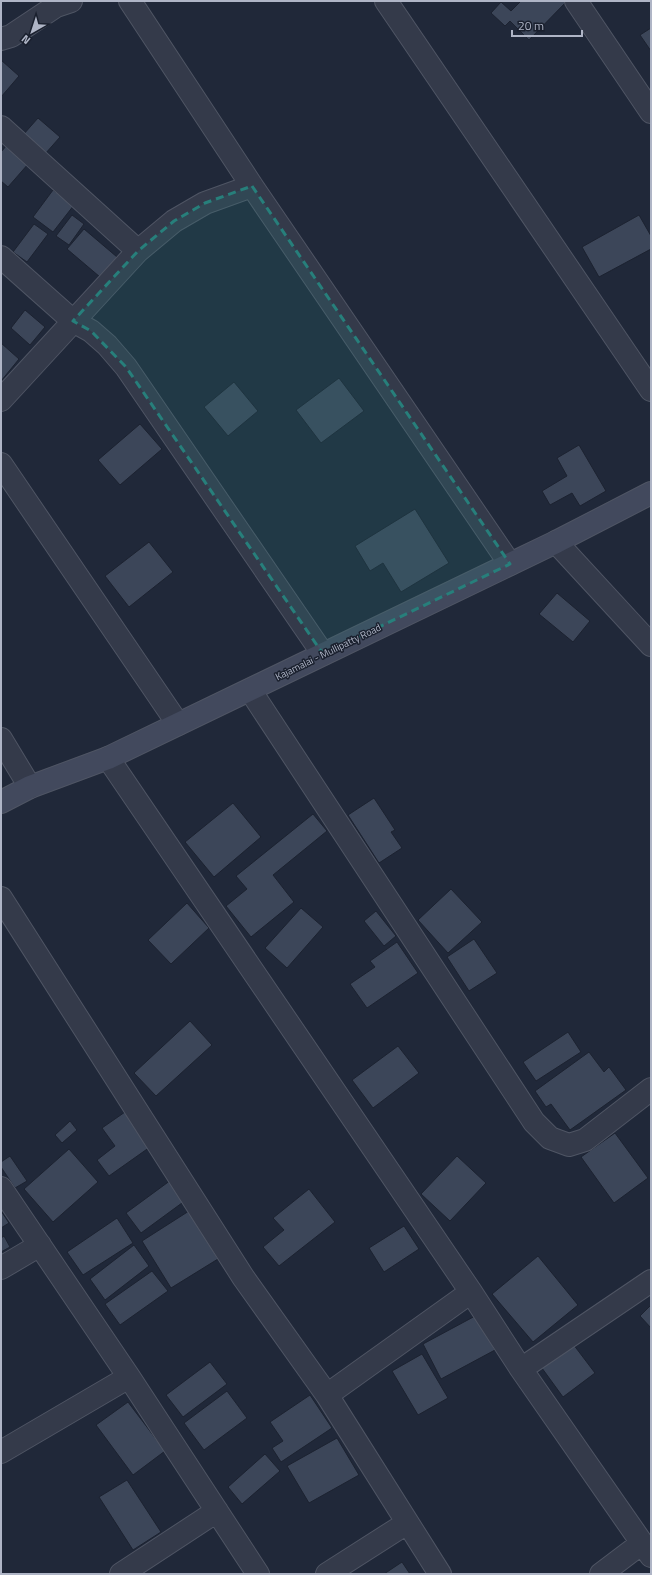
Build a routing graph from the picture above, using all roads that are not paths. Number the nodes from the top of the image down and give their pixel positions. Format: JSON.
{"nodes":[{"id":1,"x":71,"y":1,"type":"edge"},
{"id":2,"x":130,"y":1,"type":"edge"},
{"id":3,"x":386,"y":1,"type":"edge"},
{"id":4,"x":576,"y":1,"type":"edge"},
{"id":5,"x":1,"y":39,"type":"edge"},
{"id":6,"x":651,"y":112,"type":"edge"},
{"id":7,"x":1,"y":127,"type":"edge"},
{"id":8,"x":252,"y":186,"type":"junction"},
{"id":9,"x":138,"y":251,"type":"junction"},
{"id":10,"x":1,"y":257,"type":"edge"},
{"id":11,"x":73,"y":321,"type":"junction"},
{"id":12,"x":651,"y":390,"type":"edge"},
{"id":13,"x":2,"y":396,"type":"edge"},
{"id":14,"x":1,"y":464,"type":"edge"},
{"id":15,"x":651,"y":493,"type":"edge"},
{"id":16,"x":556,"y":542,"type":"junction"},
{"id":17,"x":510,"y":564,"type":"junction"},
{"id":18,"x":651,"y":645,"type":"edge"},
{"id":19,"x":322,"y":654,"type":"junction"},
{"id":20,"x":250,"y":690,"type":"junction"},
{"id":21,"x":178,"y":724,"type":"junction"},
{"id":22,"x":1,"y":739,"type":"edge"},
{"id":23,"x":108,"y":758,"type":"junction"},
{"id":24,"x":30,"y":787,"type":"junction"},
{"id":25,"x":1,"y":802,"type":"edge"},
{"id":26,"x":1,"y":898,"type":"edge"},
{"id":27,"x":651,"y":1089,"type":"edge"},
{"id":28,"x":1,"y":1188,"type":"edge"},
{"id":29,"x":40,"y":1245,"type":"junction"},
{"id":30,"x":1,"y":1268,"type":"edge"},
{"id":31,"x":651,"y":1281,"type":"edge"},
{"id":32,"x":471,"y":1292,"type":"junction"},
{"id":33,"x":521,"y":1369,"type":"junction"},
{"id":34,"x":129,"y":1377,"type":"junction"},
{"id":35,"x":327,"y":1395,"type":"junction"},
{"id":36,"x":1,"y":1452,"type":"edge"},
{"id":37,"x":217,"y":1511,"type":"junction"},
{"id":38,"x":407,"y":1523,"type":"junction"},
{"id":39,"x":647,"y":1550,"type":"edge"},
{"id":40,"x":121,"y":1574,"type":"edge"},
{"id":41,"x":258,"y":1574,"type":"edge"},
{"id":42,"x":327,"y":1574,"type":"edge"},
{"id":43,"x":440,"y":1574,"type":"edge"},
{"id":44,"x":601,"y":1574,"type":"edge"}],
"edges":[{"from":1,"to":5,"type":"street"},
{"from":2,"to":8,"type":"street"},
{"from":3,"to":12,"type":"street"},
{"from":4,"to":6,"type":"street"},
{"from":7,"to":9,"type":"street"},
{"from":8,"to":9,"type":"street"},
{"from":8,"to":17,"type":"street"},
{"from":9,"to":11,"type":"street"},
{"from":10,"to":11,"type":"street"},
{"from":11,"to":13,"type":"street"},
{"from":11,"to":19,"type":"street"},
{"from":14,"to":21,"type":"street"},
{"from":15,"to":16,"type":"main road","name":"Kajamalai - Mullipatty Road"},
{"from":16,"to":17,"type":"main road","name":"Kajamalai - Mullipatty Road"},
{"from":16,"to":18,"type":"street"},
{"from":17,"to":19,"type":"main road","name":"Kajamalai - Mullipatty Road"},
{"from":19,"to":20,"type":"main road","name":"Kajamalai - Mullipatty Road"},
{"from":20,"to":21,"type":"main road","name":"Kajamalai - Mullipatty Road"},
{"from":20,"to":27,"type":"street"},
{"from":21,"to":23,"type":"main road","name":"Kajamalai - Mullipatty Road"},
{"from":22,"to":24,"type":"street"},
{"from":23,"to":24,"type":"main road","name":"Kajamalai - Mullipatty Road"},
{"from":23,"to":32,"type":"street"},
{"from":24,"to":25,"type":"main road","name":"Kajamalai - Mullipatty Road"},
{"from":26,"to":35,"type":"street"},
{"from":28,"to":29,"type":"street"},
{"from":29,"to":30,"type":"street"},
{"from":29,"to":34,"type":"street"},
{"from":31,"to":33,"type":"street"},
{"from":32,"to":33,"type":"street"},
{"from":32,"to":35,"type":"street"},
{"from":33,"to":39,"type":"street"},
{"from":34,"to":36,"type":"street"},
{"from":34,"to":37,"type":"street"},
{"from":35,"to":38,"type":"street"},
{"from":37,"to":40,"type":"street"},
{"from":37,"to":41,"type":"street"},
{"from":38,"to":42,"type":"street"},
{"from":38,"to":43,"type":"street"},
{"from":39,"to":44,"type":"street"}]}
